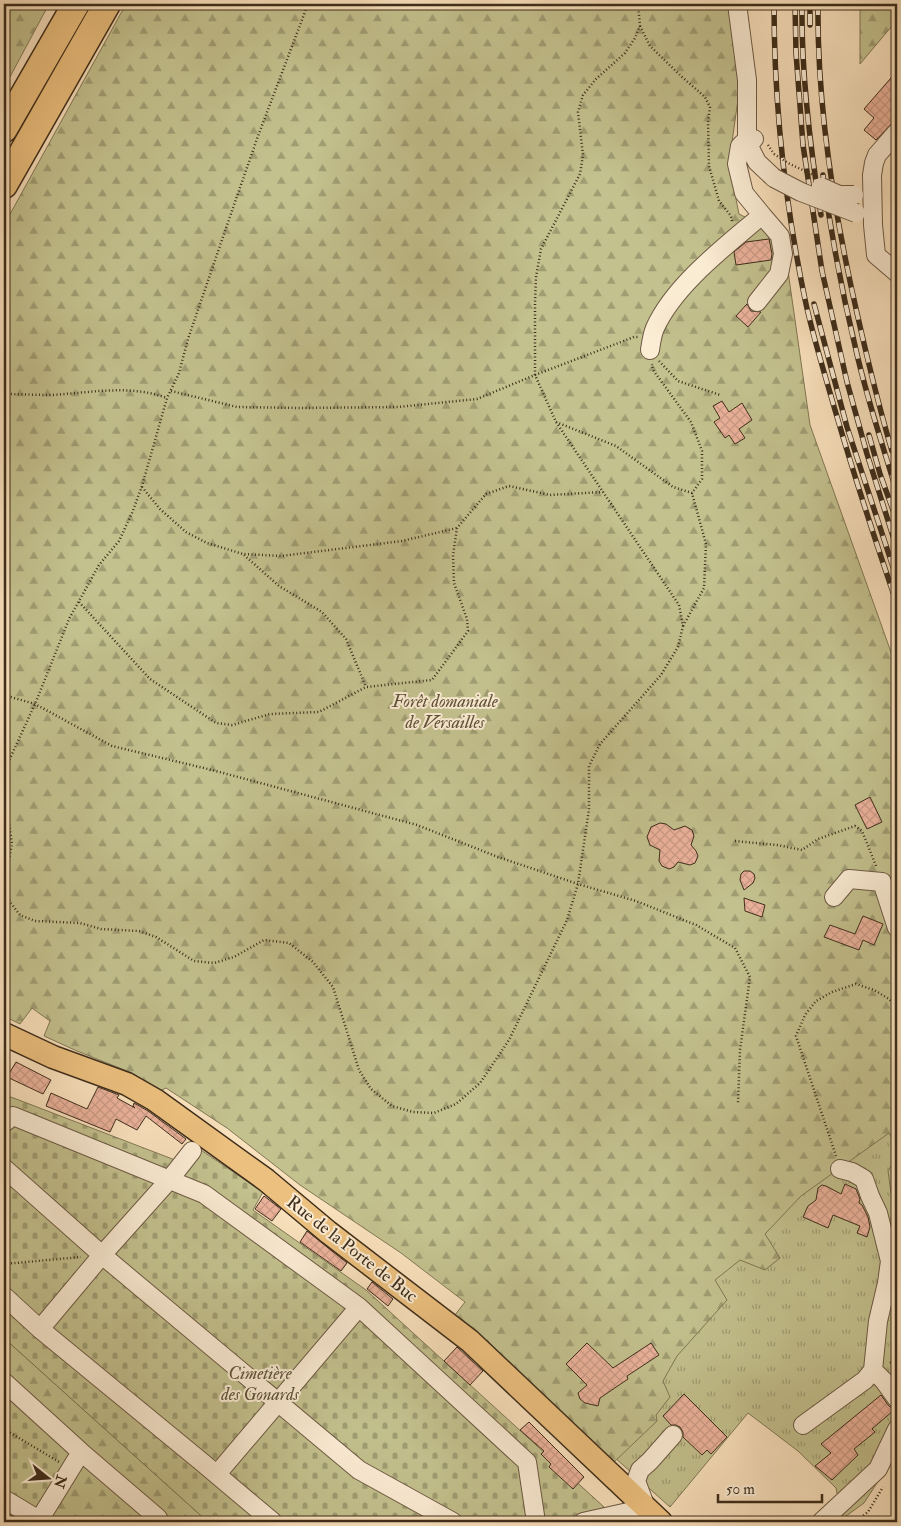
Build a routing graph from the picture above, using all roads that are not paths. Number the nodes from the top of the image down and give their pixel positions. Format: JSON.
{"nodes":[{"id":1,"x":76,"y":4,"type":"edge"},
{"id":2,"x":107,"y":4,"type":"edge"},
{"id":3,"x":737,"y":4,"type":"edge"},
{"id":4,"x":4,"y":129,"type":"edge"},
{"id":5,"x":897,"y":132,"type":"edge"},
{"id":6,"x":749,"y":135,"type":"junction"},
{"id":7,"x":775,"y":173,"type":"junction"},
{"id":8,"x":872,"y":181,"type":"junction"},
{"id":9,"x":4,"y":185,"type":"edge"},
{"id":10,"x":762,"y":215,"type":"junction"},
{"id":11,"x":867,"y":216,"type":"junction"},
{"id":12,"x":897,"y":273,"type":"edge"},
{"id":13,"x":757,"y":302,"type":"dead end"},
{"id":14,"x":650,"y":350,"type":"road end"},
{"id":15,"x":834,"y":897,"type":"dead end"},
{"id":16,"x":897,"y":928,"type":"edge"},
{"id":17,"x":4,"y":1034,"type":"edge"},
{"id":18,"x":4,"y":1122,"type":"edge"},
{"id":19,"x":192,"y":1151,"type":"dead end"},
{"id":20,"x":4,"y":1168,"type":"edge"},
{"id":21,"x":840,"y":1169,"type":"road end"},
{"id":22,"x":170,"y":1179,"type":"junction"},
{"id":23,"x":102,"y":1255,"type":"junction"},
{"id":24,"x":4,"y":1296,"type":"edge"},
{"id":25,"x":359,"y":1307,"type":"junction"},
{"id":26,"x":40,"y":1329,"type":"junction"},
{"id":27,"x":880,"y":1367,"type":"junction"},
{"id":28,"x":4,"y":1382,"type":"edge"},
{"id":29,"x":897,"y":1399,"type":"edge"},
{"id":30,"x":278,"y":1403,"type":"junction"},
{"id":31,"x":803,"y":1425,"type":"dead end"},
{"id":32,"x":897,"y":1429,"type":"edge"},
{"id":33,"x":674,"y":1435,"type":"dead end"},
{"id":34,"x":81,"y":1452,"type":"junction"},
{"id":35,"x":217,"y":1474,"type":"junction"},
{"id":36,"x":4,"y":1499,"type":"edge"},
{"id":37,"x":654,"y":1515,"type":"edge"},
{"id":38,"x":39,"y":1521,"type":"edge"},
{"id":39,"x":159,"y":1522,"type":"edge"},
{"id":40,"x":273,"y":1522,"type":"edge"},
{"id":41,"x":453,"y":1522,"type":"edge"},
{"id":42,"x":536,"y":1522,"type":"edge"},
{"id":43,"x":584,"y":1522,"type":"edge"},
{"id":44,"x":629,"y":1522,"type":"edge"},
{"id":45,"x":821,"y":1522,"type":"edge"}],
"edges":[{"from":1,"to":4,"type":"highway"},
{"from":2,"to":9,"type":"highway"},
{"from":3,"to":6,"type":"street"},
{"from":5,"to":8,"type":"street"},
{"from":6,"to":7,"type":"street"},
{"from":6,"to":10,"type":"street"},
{"from":7,"to":8,"type":"street","bridge":true},
{"from":7,"to":11,"type":"street","bridge":true},
{"from":8,"to":11,"type":"street"},
{"from":10,"to":13,"type":"street"},
{"from":10,"to":14,"type":"street"},
{"from":11,"to":12,"type":"street"},
{"from":15,"to":16,"type":"street"},
{"from":17,"to":37,"type":"main road","name":"Rue de la Porte de Buc"},
{"from":18,"to":22,"type":"street"},
{"from":19,"to":22,"type":"street"},
{"from":20,"to":23,"type":"street"},
{"from":21,"to":27,"type":"street"},
{"from":22,"to":23,"type":"street"},
{"from":22,"to":25,"type":"street"},
{"from":23,"to":26,"type":"street"},
{"from":23,"to":30,"type":"street"},
{"from":24,"to":26,"type":"street"},
{"from":25,"to":30,"type":"street"},
{"from":25,"to":42,"type":"street"},
{"from":26,"to":35,"type":"street"},
{"from":27,"to":29,"type":"street"},
{"from":27,"to":31,"type":"street"},
{"from":28,"to":34,"type":"street"},
{"from":30,"to":35,"type":"street"},
{"from":30,"to":41,"type":"street"},
{"from":32,"to":45,"type":"street"},
{"from":33,"to":37,"type":"street"},
{"from":34,"to":38,"type":"street"},
{"from":34,"to":39,"type":"street"},
{"from":35,"to":40,"type":"street"},
{"from":36,"to":38,"type":"street"},
{"from":37,"to":43,"type":"street"},
{"from":37,"to":44,"type":"street"}]}
